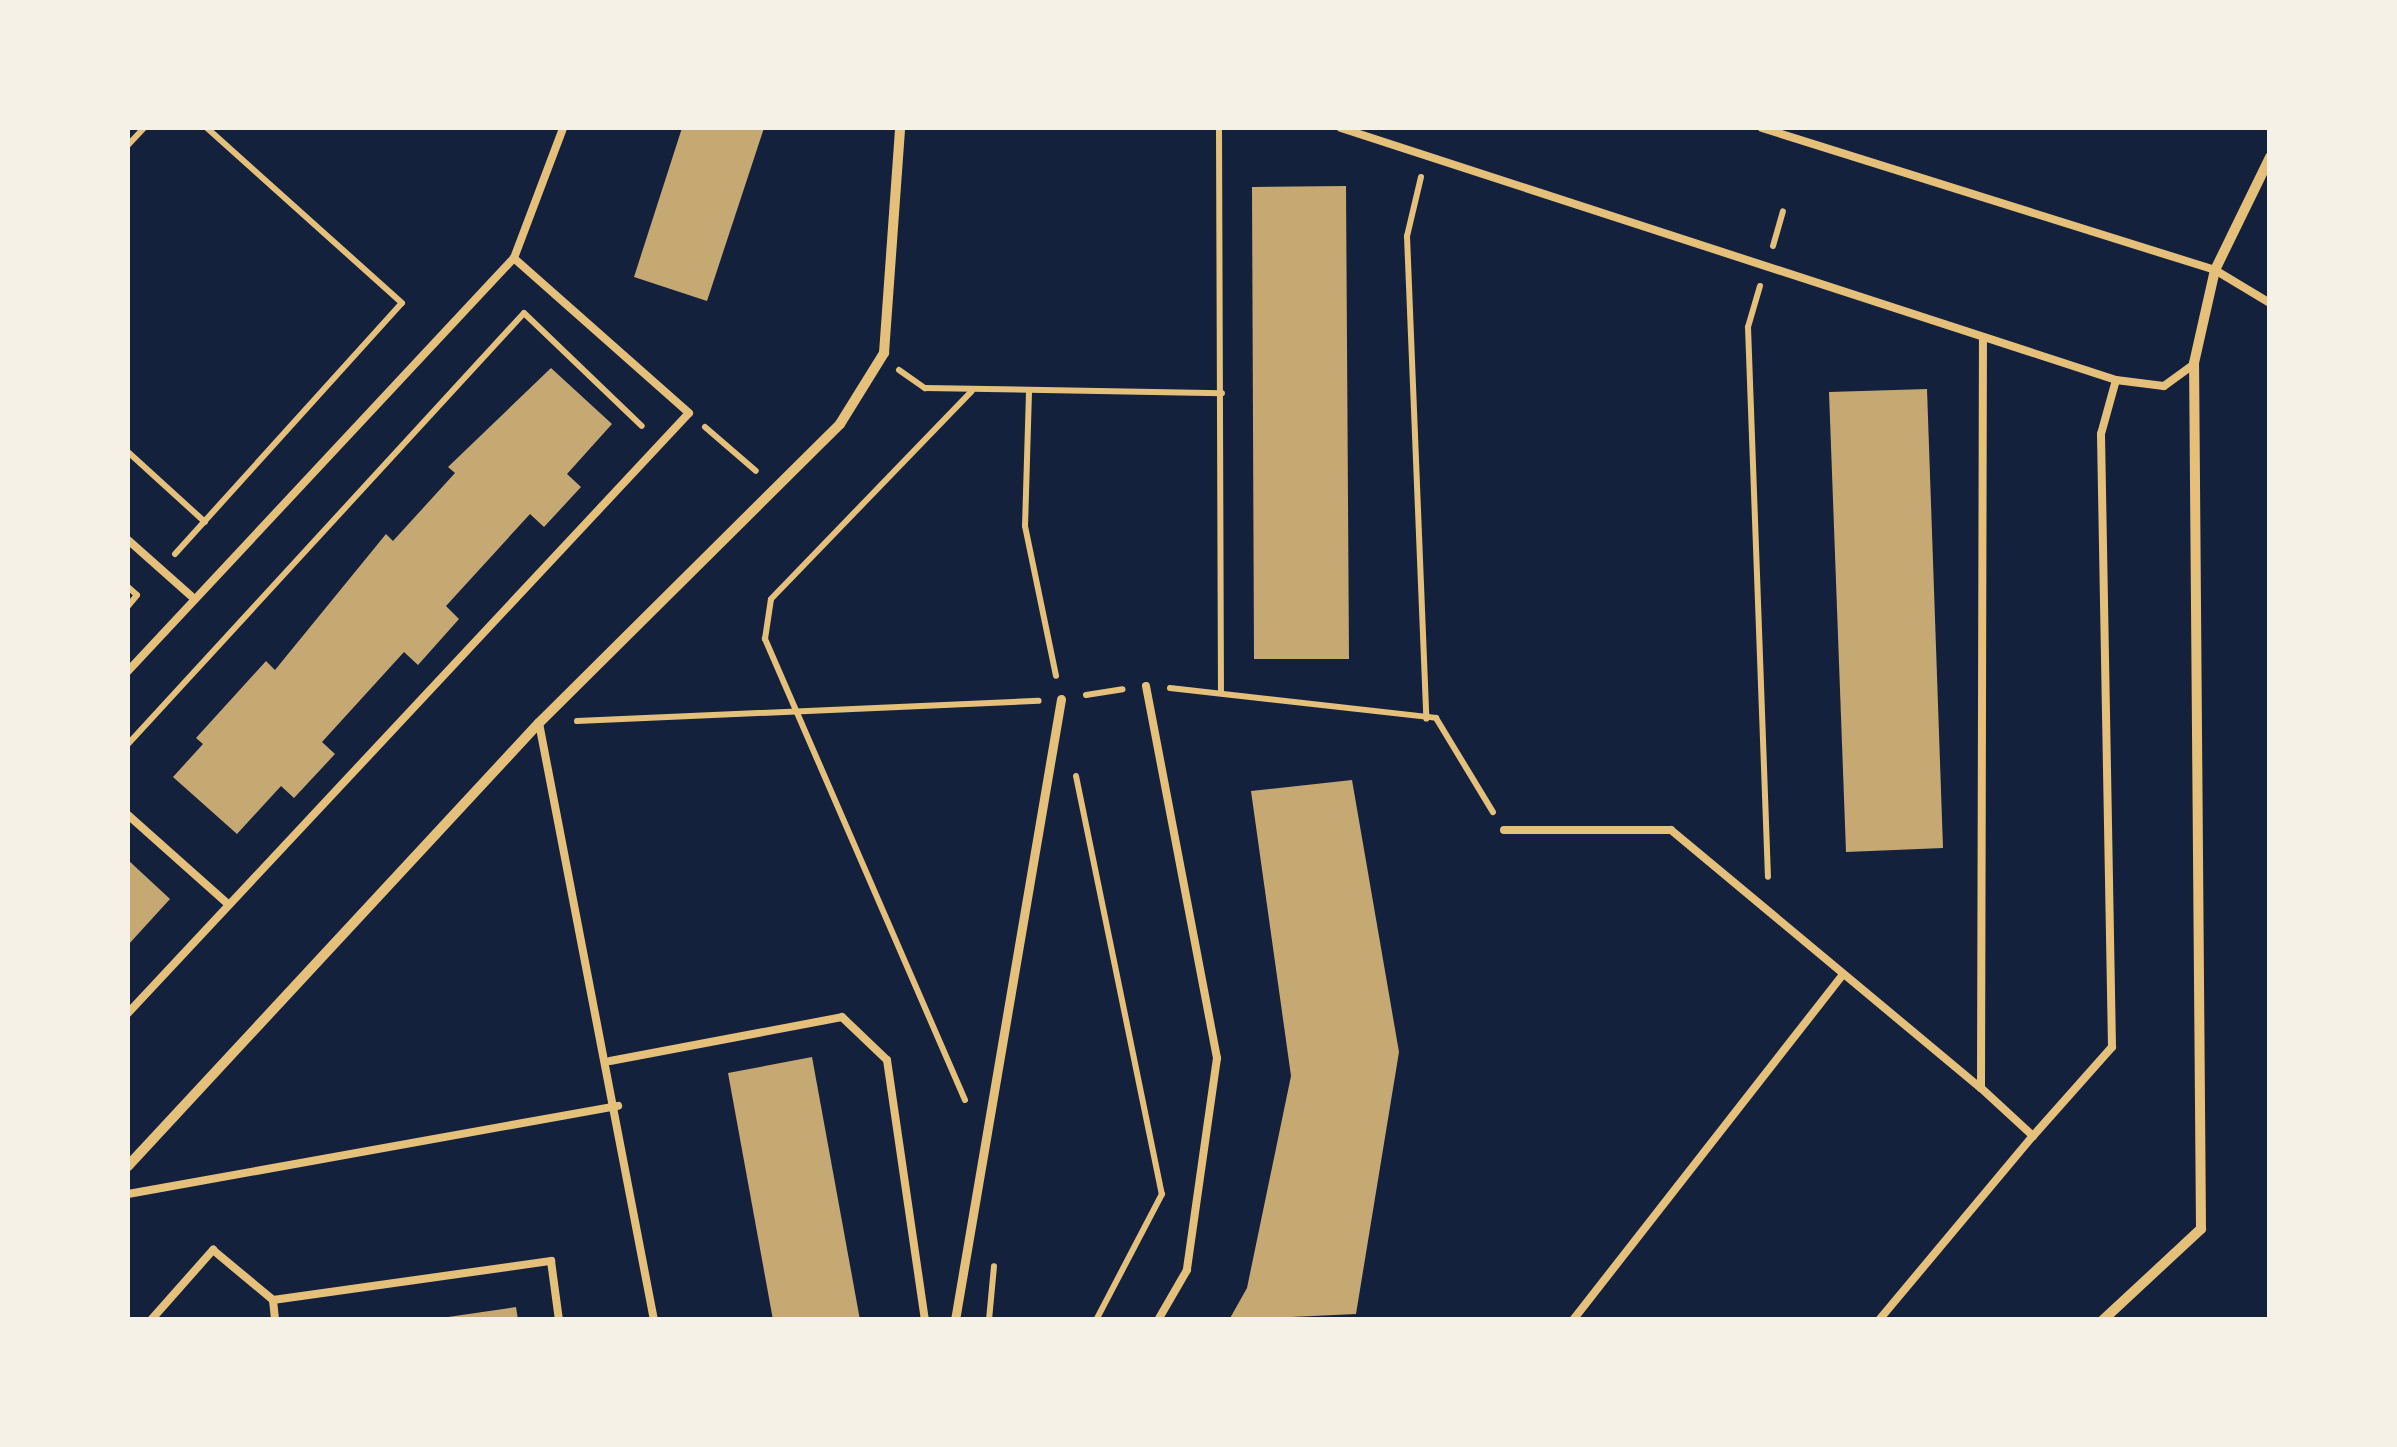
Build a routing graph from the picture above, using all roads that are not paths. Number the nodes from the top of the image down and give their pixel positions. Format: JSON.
{"nodes":[{"id":1,"x":563,"y":128,"type":"edge"},
{"id":2,"x":900,"y":128,"type":"edge"},
{"id":3,"x":1341,"y":128,"type":"edge"},
{"id":4,"x":1762,"y":128,"type":"edge"},
{"id":5,"x":2270,"y":157,"type":"edge"},
{"id":6,"x":514,"y":258,"type":"junction"},
{"id":7,"x":2215,"y":270,"type":"junction"},
{"id":8,"x":2270,"y":303,"type":"edge"},
{"id":9,"x":1982,"y":337,"type":"junction"},
{"id":10,"x":2194,"y":364,"type":"junction"},
{"id":11,"x":2116,"y":380,"type":"junction"},
{"id":12,"x":128,"y":540,"type":"edge"},
{"id":13,"x":191,"y":596,"type":"junction"},
{"id":14,"x":128,"y":670,"type":"edge"},
{"id":15,"x":1146,"y":686,"type":"road end"},
{"id":16,"x":1061,"y":699,"type":"road end"},
{"id":17,"x":539,"y":723,"type":"junction"},
{"id":18,"x":128,"y":815,"type":"edge"},
{"id":19,"x":1504,"y":830,"type":"road end"},
{"id":20,"x":229,"y":905,"type":"junction"},
{"id":21,"x":1842,"y":976,"type":"junction"},
{"id":22,"x":128,"y":1014,"type":"edge"},
{"id":23,"x":610,"y":1061,"type":"junction"},
{"id":24,"x":1981,"y":1088,"type":"junction"},
{"id":25,"x":618,"y":1106,"type":"junction"},
{"id":26,"x":2033,"y":1136,"type":"junction"},
{"id":27,"x":128,"y":1166,"type":"edge"},
{"id":28,"x":128,"y":1194,"type":"edge"},
{"id":29,"x":272,"y":1300,"type":"junction"},
{"id":30,"x":151,"y":1320,"type":"edge"},
{"id":31,"x":276,"y":1320,"type":"edge"},
{"id":32,"x":559,"y":1320,"type":"edge"},
{"id":33,"x":654,"y":1320,"type":"edge"},
{"id":34,"x":925,"y":1320,"type":"edge"},
{"id":35,"x":955,"y":1320,"type":"edge"},
{"id":36,"x":1158,"y":1320,"type":"edge"},
{"id":37,"x":1573,"y":1320,"type":"edge"},
{"id":38,"x":1879,"y":1320,"type":"edge"},
{"id":39,"x":2102,"y":1320,"type":"edge"}],
"edges":[{"from":1,"to":6,"type":"lane"},
{"from":2,"to":17,"type":"street"},
{"from":3,"to":9,"type":"lane"},
{"from":4,"to":7,"type":"lane"},
{"from":5,"to":7,"type":"street"},
{"from":6,"to":13,"type":"lane"},
{"from":6,"to":20,"type":"lane"},
{"from":7,"to":8,"type":"lane"},
{"from":7,"to":10,"type":"street"},
{"from":9,"to":11,"type":"lane"},
{"from":9,"to":24,"type":"lane"},
{"from":10,"to":11,"type":"lane"},
{"from":10,"to":39,"type":"street"},
{"from":11,"to":26,"type":"lane"},
{"from":12,"to":13,"type":"lane"},
{"from":13,"to":14,"type":"lane"},
{"from":15,"to":36,"type":"lane"},
{"from":16,"to":35,"type":"street"},
{"from":17,"to":23,"type":"lane"},
{"from":17,"to":27,"type":"street"},
{"from":18,"to":20,"type":"lane"},
{"from":19,"to":21,"type":"lane"},
{"from":20,"to":22,"type":"lane"},
{"from":21,"to":24,"type":"lane"},
{"from":21,"to":37,"type":"lane"},
{"from":23,"to":25,"type":"lane"},
{"from":23,"to":34,"type":"lane"},
{"from":24,"to":26,"type":"lane"},
{"from":25,"to":28,"type":"lane"},
{"from":25,"to":33,"type":"lane"},
{"from":26,"to":38,"type":"lane"},
{"from":29,"to":30,"type":"lane"},
{"from":29,"to":31,"type":"lane"},
{"from":29,"to":32,"type":"lane"}]}
